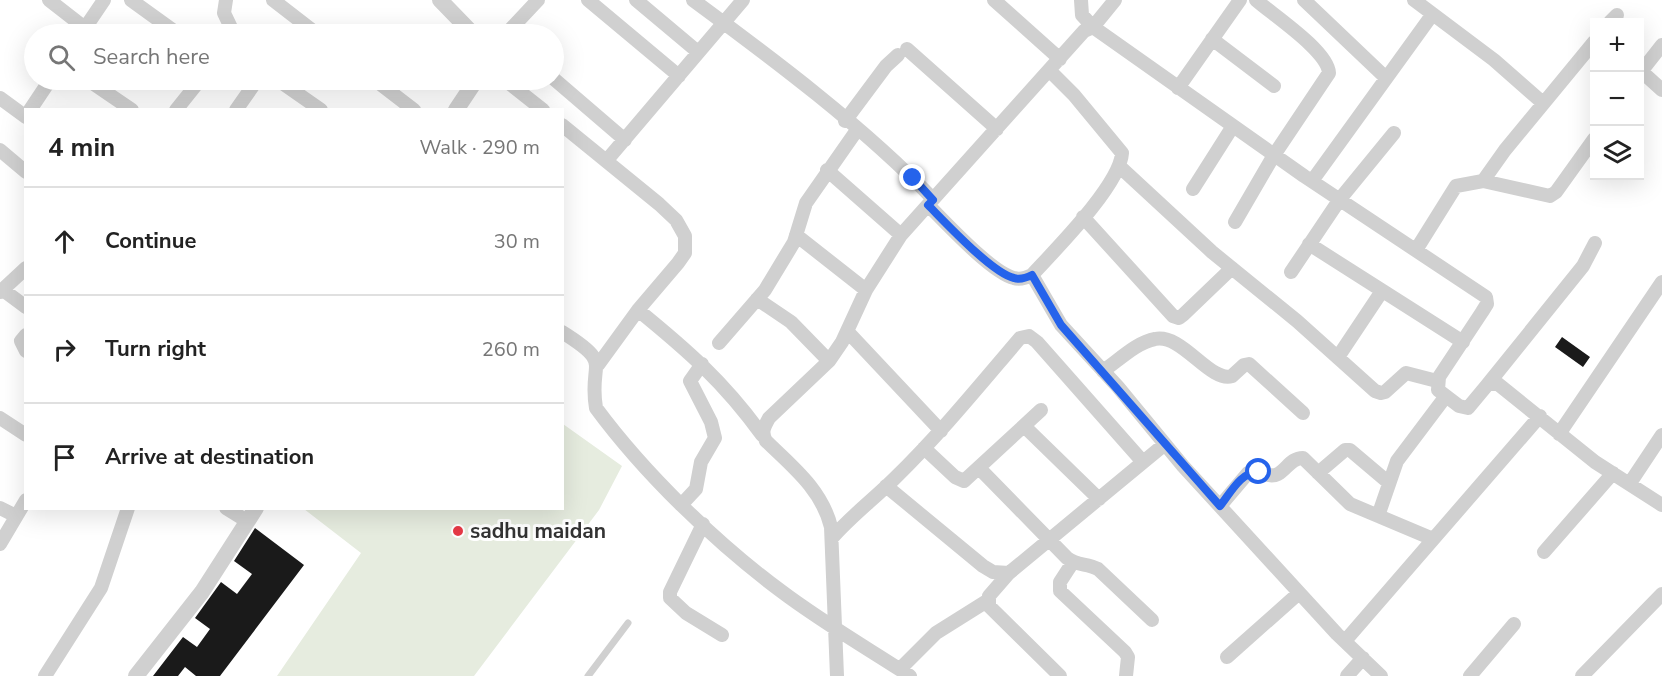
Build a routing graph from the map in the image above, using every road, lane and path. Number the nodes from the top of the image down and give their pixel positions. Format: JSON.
{"nodes":[{"id":1,"x":49,"y":0,"type":"edge"},
{"id":2,"x":104,"y":0,"type":"edge"},
{"id":3,"x":131,"y":0,"type":"edge"},
{"id":4,"x":226,"y":0,"type":"edge"},
{"id":5,"x":273,"y":0,"type":"edge"},
{"id":6,"x":440,"y":0,"type":"edge"},
{"id":7,"x":538,"y":0,"type":"edge"},
{"id":8,"x":588,"y":0,"type":"edge"},
{"id":9,"x":636,"y":0,"type":"edge"},
{"id":10,"x":693,"y":0,"type":"edge"},
{"id":11,"x":743,"y":0,"type":"edge"},
{"id":12,"x":994,"y":0,"type":"edge"},
{"id":13,"x":1080,"y":0,"type":"edge"},
{"id":14,"x":1115,"y":0,"type":"edge"},
{"id":15,"x":1240,"y":0,"type":"edge"},
{"id":16,"x":1256,"y":0,"type":"edge"},
{"id":17,"x":1304,"y":0,"type":"edge"},
{"id":18,"x":1414,"y":0,"type":"edge"},
{"id":19,"x":1432,"y":15,"type":"junction"},
{"id":20,"x":722,"y":22,"type":"junction"},
{"id":21,"x":75,"y":24,"type":"edge"},
{"id":22,"x":88,"y":24,"type":"edge"},
{"id":23,"x":164,"y":24,"type":"edge"},
{"id":24,"x":230,"y":24,"type":"edge"},
{"id":25,"x":304,"y":24,"type":"edge"},
{"id":26,"x":463,"y":24,"type":"edge"},
{"id":27,"x":515,"y":24,"type":"edge"},
{"id":28,"x":1093,"y":27,"type":"junction"},
{"id":29,"x":1212,"y":39,"type":"junction"},
{"id":30,"x":1662,"y":45,"type":"edge"},
{"id":31,"x":1590,"y":47,"type":"edge"},
{"id":32,"x":698,"y":52,"type":"junction"},
{"id":33,"x":1060,"y":59,"type":"junction"},
{"id":34,"x":1644,"y":67,"type":"edge"},
{"id":35,"x":1049,"y":70,"type":"junction"},
{"id":36,"x":1644,"y":75,"type":"edge"},
{"id":37,"x":679,"y":76,"type":"junction"},
{"id":38,"x":1385,"y":77,"type":"junction"},
{"id":39,"x":1274,"y":86,"type":"dead end"},
{"id":40,"x":564,"y":88,"type":"edge"},
{"id":41,"x":1178,"y":88,"type":"junction"},
{"id":42,"x":43,"y":90,"type":"edge"},
{"id":43,"x":103,"y":90,"type":"edge"},
{"id":44,"x":192,"y":90,"type":"edge"},
{"id":45,"x":250,"y":90,"type":"edge"},
{"id":46,"x":292,"y":90,"type":"edge"},
{"id":47,"x":388,"y":90,"type":"edge"},
{"id":48,"x":469,"y":90,"type":"edge"},
{"id":49,"x":518,"y":90,"type":"edge"},
{"id":50,"x":1662,"y":90,"type":"edge"},
{"id":51,"x":0,"y":98,"type":"edge"},
{"id":52,"x":1543,"y":104,"type":"junction"},
{"id":53,"x":31,"y":108,"type":"edge"},
{"id":54,"x":129,"y":108,"type":"edge"},
{"id":55,"x":178,"y":108,"type":"edge"},
{"id":56,"x":238,"y":108,"type":"edge"},
{"id":57,"x":318,"y":108,"type":"edge"},
{"id":58,"x":411,"y":108,"type":"edge"},
{"id":59,"x":458,"y":108,"type":"edge"},
{"id":60,"x":540,"y":108,"type":"edge"},
{"id":61,"x":24,"y":116,"type":"edge"},
{"id":62,"x":845,"y":121,"type":"junction"},
{"id":63,"x":1233,"y":126,"type":"junction"},
{"id":64,"x":564,"y":127,"type":"edge"},
{"id":65,"x":997,"y":129,"type":"junction"},
{"id":66,"x":857,"y":130,"type":"junction"},
{"id":67,"x":1394,"y":133,"type":"dead end"},
{"id":68,"x":625,"y":140,"type":"junction"},
{"id":69,"x":1590,"y":145,"type":"edge"},
{"id":70,"x":0,"y":150,"type":"edge"},
{"id":71,"x":1274,"y":155,"type":"junction"},
{"id":72,"x":607,"y":160,"type":"junction"},
{"id":73,"x":1119,"y":166,"type":"junction"},
{"id":74,"x":24,"y":170,"type":"edge"},
{"id":75,"x":827,"y":170,"type":"junction"},
{"id":76,"x":1484,"y":180,"type":"junction"},
{"id":77,"x":1312,"y":181,"type":"junction"},
{"id":78,"x":1192,"y":189,"type":"dead end"},
{"id":79,"x":1340,"y":199,"type":"junction"},
{"id":80,"x":930,"y":202,"type":"junction"},
{"id":81,"x":1083,"y":217,"type":"junction"},
{"id":82,"x":1235,"y":222,"type":"dead end"},
{"id":83,"x":796,"y":235,"type":"junction"},
{"id":84,"x":901,"y":235,"type":"junction"},
{"id":85,"x":1595,"y":243,"type":"dead end"},
{"id":86,"x":1309,"y":244,"type":"junction"},
{"id":87,"x":1416,"y":250,"type":"junction"},
{"id":88,"x":1232,"y":268,"type":"junction"},
{"id":89,"x":24,"y":270,"type":"edge"},
{"id":90,"x":1291,"y":272,"type":"dead end"},
{"id":91,"x":1032,"y":275,"type":"junction"},
{"id":92,"x":1662,"y":282,"type":"edge"},
{"id":93,"x":866,"y":290,"type":"junction"},
{"id":94,"x":2,"y":291,"type":"edge"},
{"id":95,"x":1382,"y":291,"type":"junction"},
{"id":96,"x":757,"y":299,"type":"junction"},
{"id":97,"x":24,"y":306,"type":"edge"},
{"id":98,"x":638,"y":310,"type":"junction"},
{"id":99,"x":847,"y":331,"type":"junction"},
{"id":100,"x":564,"y":333,"type":"edge"},
{"id":101,"x":1463,"y":342,"type":"junction"},
{"id":102,"x":719,"y":343,"type":"dead end"},
{"id":103,"x":1338,"y":357,"type":"junction"},
{"id":104,"x":829,"y":361,"type":"junction"},
{"id":105,"x":702,"y":364,"type":"junction"},
{"id":106,"x":598,"y":365,"type":"junction"},
{"id":107,"x":1103,"y":371,"type":"junction"},
{"id":108,"x":1437,"y":381,"type":"junction"},
{"id":109,"x":1488,"y":384,"type":"junction"},
{"id":110,"x":1446,"y":396,"type":"junction"},
{"id":111,"x":1041,"y":410,"type":"dead end"},
{"id":112,"x":1303,"y":413,"type":"dead end"},
{"id":113,"x":1540,"y":416,"type":"junction"},
{"id":114,"x":0,"y":418,"type":"edge"},
{"id":115,"x":1024,"y":426,"type":"junction"},
{"id":116,"x":942,"y":430,"type":"junction"},
{"id":117,"x":24,"y":434,"type":"edge"},
{"id":118,"x":1559,"y":434,"type":"junction"},
{"id":119,"x":762,"y":435,"type":"junction"},
{"id":120,"x":1662,"y":435,"type":"edge"},
{"id":121,"x":1165,"y":444,"type":"junction"},
{"id":122,"x":924,"y":448,"type":"junction"},
{"id":123,"x":1143,"y":462,"type":"junction"},
{"id":124,"x":980,"y":469,"type":"junction"},
{"id":125,"x":1318,"y":473,"type":"junction"},
{"id":126,"x":1612,"y":473,"type":"junction"},
{"id":127,"x":1389,"y":483,"type":"junction"},
{"id":128,"x":1630,"y":483,"type":"junction"},
{"id":129,"x":886,"y":486,"type":"junction"},
{"id":130,"x":1099,"y":499,"type":"junction"},
{"id":131,"x":24,"y":503,"type":"edge"},
{"id":132,"x":682,"y":504,"type":"junction"},
{"id":133,"x":1662,"y":505,"type":"edge"},
{"id":134,"x":1220,"y":506,"type":"junction"},
{"id":135,"x":0,"y":508,"type":"edge"},
{"id":136,"x":127,"y":510,"type":"edge"},
{"id":137,"x":233,"y":510,"type":"edge"},
{"id":138,"x":252,"y":515,"type":"edge"},
{"id":139,"x":16,"y":516,"type":"junction"},
{"id":140,"x":1378,"y":516,"type":"junction"},
{"id":141,"x":704,"y":524,"type":"junction"},
{"id":142,"x":832,"y":538,"type":"junction"},
{"id":143,"x":1433,"y":539,"type":"junction"},
{"id":144,"x":1049,"y":542,"type":"junction"},
{"id":145,"x":0,"y":544,"type":"edge"},
{"id":146,"x":1544,"y":552,"type":"dead end"},
{"id":147,"x":1072,"y":562,"type":"junction"},
{"id":148,"x":1009,"y":573,"type":"junction"},
{"id":149,"x":1299,"y":593,"type":"junction"},
{"id":150,"x":1662,"y":594,"type":"edge"},
{"id":151,"x":987,"y":601,"type":"junction"},
{"id":152,"x":1152,"y":620,"type":"dead end"},
{"id":153,"x":628,"y":623,"type":"dead end"},
{"id":154,"x":1514,"y":624,"type":"dead end"},
{"id":155,"x":836,"y":627,"type":"junction"},
{"id":156,"x":722,"y":635,"type":"dead end"},
{"id":157,"x":1345,"y":641,"type":"junction"},
{"id":158,"x":1227,"y":657,"type":"dead end"},
{"id":159,"x":1363,"y":658,"type":"junction"},
{"id":160,"x":905,"y":673,"type":"edge"},
{"id":161,"x":45,"y":676,"type":"edge"},
{"id":162,"x":136,"y":676,"type":"edge"},
{"id":163,"x":588,"y":676,"type":"edge"},
{"id":164,"x":837,"y":676,"type":"edge"},
{"id":165,"x":1060,"y":676,"type":"edge"},
{"id":166,"x":1126,"y":676,"type":"edge"},
{"id":167,"x":1347,"y":676,"type":"edge"},
{"id":168,"x":1381,"y":676,"type":"edge"},
{"id":169,"x":1470,"y":676,"type":"edge"},
{"id":170,"x":1582,"y":676,"type":"edge"}],
"edges":[{"from":1,"to":21,"type":"street"},
{"from":2,"to":22,"type":"street"},
{"from":3,"to":23,"type":"street"},
{"from":4,"to":24,"type":"street"},
{"from":5,"to":25,"type":"street"},
{"from":6,"to":26,"type":"street"},
{"from":7,"to":27,"type":"street"},
{"from":8,"to":37,"type":"street"},
{"from":9,"to":32,"type":"street"},
{"from":10,"to":20,"type":"street"},
{"from":11,"to":20,"type":"street"},
{"from":12,"to":33,"type":"street"},
{"from":13,"to":28,"type":"street"},
{"from":14,"to":28,"type":"street"},
{"from":15,"to":29,"type":"street"},
{"from":16,"to":71,"type":"street"},
{"from":17,"to":38,"type":"street"},
{"from":18,"to":19,"type":"street"},
{"from":19,"to":38,"type":"street"},
{"from":19,"to":52,"type":"street"},
{"from":20,"to":32,"type":"street"},
{"from":20,"to":62,"type":"street"},
{"from":28,"to":33,"type":"street"},
{"from":28,"to":41,"type":"street"},
{"from":29,"to":39,"type":"street"},
{"from":29,"to":41,"type":"street"},
{"from":30,"to":34,"type":"street"},
{"from":31,"to":52,"type":"street"},
{"from":32,"to":37,"type":"street"},
{"from":33,"to":35,"type":"street"},
{"from":35,"to":65,"type":"street"},
{"from":35,"to":73,"type":"street"},
{"from":36,"to":50,"type":"street"},
{"from":37,"to":68,"type":"street"},
{"from":38,"to":77,"type":"street"},
{"from":40,"to":68,"type":"street"},
{"from":41,"to":63,"type":"street"},
{"from":42,"to":53,"type":"street"},
{"from":43,"to":54,"type":"street"},
{"from":44,"to":55,"type":"street"},
{"from":45,"to":56,"type":"street"},
{"from":46,"to":57,"type":"street"},
{"from":47,"to":58,"type":"street"},
{"from":48,"to":59,"type":"street"},
{"from":49,"to":60,"type":"street"},
{"from":51,"to":61,"type":"street"},
{"from":52,"to":76,"type":"street"},
{"from":62,"to":65,"type":"street"},
{"from":62,"to":66,"type":"street"},
{"from":63,"to":71,"type":"street"},
{"from":63,"to":78,"type":"street"},
{"from":64,"to":72,"type":"street"},
{"from":65,"to":80,"type":"street"},
{"from":66,"to":75,"type":"street"},
{"from":66,"to":80,"type":"street"},
{"from":67,"to":79,"type":"street"},
{"from":68,"to":72,"type":"street"},
{"from":69,"to":76,"type":"street"},
{"from":70,"to":74,"type":"street"},
{"from":71,"to":77,"type":"street"},
{"from":71,"to":82,"type":"street"},
{"from":72,"to":98,"type":"street"},
{"from":73,"to":81,"type":"street"},
{"from":73,"to":88,"type":"street"},
{"from":75,"to":83,"type":"street"},
{"from":75,"to":84,"type":"street"},
{"from":76,"to":87,"type":"street"},
{"from":77,"to":79,"type":"street"},
{"from":79,"to":86,"type":"street"},
{"from":79,"to":87,"type":"street"},
{"from":80,"to":84,"type":"street"},
{"from":80,"to":91,"type":"street"},
{"from":81,"to":88,"type":"street"},
{"from":81,"to":91,"type":"street"},
{"from":83,"to":93,"type":"street"},
{"from":83,"to":96,"type":"street"},
{"from":84,"to":93,"type":"street"},
{"from":85,"to":109,"type":"street"},
{"from":86,"to":90,"type":"street"},
{"from":86,"to":95,"type":"street"},
{"from":87,"to":101,"type":"street"},
{"from":88,"to":103,"type":"street"},
{"from":89,"to":94,"type":"street"},
{"from":91,"to":107,"type":"street"},
{"from":92,"to":118,"type":"street"},
{"from":93,"to":99,"type":"street"},
{"from":94,"to":97,"type":"street"},
{"from":95,"to":101,"type":"street"},
{"from":95,"to":103,"type":"street"},
{"from":96,"to":102,"type":"street"},
{"from":96,"to":104,"type":"street"},
{"from":98,"to":105,"type":"street"},
{"from":98,"to":106,"type":"street"},
{"from":99,"to":104,"type":"street"},
{"from":99,"to":116,"type":"street"},
{"from":100,"to":106,"type":"street"},
{"from":101,"to":108,"type":"street"},
{"from":103,"to":108,"type":"street"},
{"from":104,"to":119,"type":"street"},
{"from":105,"to":119,"type":"street"},
{"from":105,"to":132,"type":"street"},
{"from":106,"to":132,"type":"street"},
{"from":107,"to":112,"type":"street"},
{"from":107,"to":121,"type":"street"},
{"from":108,"to":110,"type":"street"},
{"from":109,"to":110,"type":"street"},
{"from":109,"to":113,"type":"street"},
{"from":110,"to":127,"type":"street"},
{"from":111,"to":115,"type":"street"},
{"from":113,"to":118,"type":"street"},
{"from":113,"to":143,"type":"street"},
{"from":114,"to":117,"type":"street"},
{"from":115,"to":124,"type":"street"},
{"from":115,"to":130,"type":"street"},
{"from":116,"to":122,"type":"street"},
{"from":116,"to":123,"type":"street"},
{"from":118,"to":126,"type":"street"},
{"from":119,"to":142,"type":"street"},
{"from":120,"to":128,"type":"street"},
{"from":121,"to":123,"type":"street"},
{"from":121,"to":134,"type":"street"},
{"from":122,"to":124,"type":"street"},
{"from":122,"to":129,"type":"street"},
{"from":123,"to":130,"type":"street"},
{"from":124,"to":144,"type":"street"},
{"from":125,"to":127,"type":"street"},
{"from":125,"to":134,"type":"street"},
{"from":125,"to":140,"type":"street"},
{"from":126,"to":128,"type":"street"},
{"from":126,"to":146,"type":"street"},
{"from":127,"to":140,"type":"street"},
{"from":128,"to":133,"type":"street"},
{"from":129,"to":142,"type":"street"},
{"from":129,"to":148,"type":"street"},
{"from":130,"to":144,"type":"street"},
{"from":131,"to":139,"type":"street"},
{"from":132,"to":141,"type":"street"},
{"from":134,"to":149,"type":"street"},
{"from":135,"to":139,"type":"street"},
{"from":136,"to":161,"type":"street"},
{"from":137,"to":138,"type":"street"},
{"from":138,"to":162,"type":"street"},
{"from":139,"to":145,"type":"street"},
{"from":140,"to":143,"type":"street"},
{"from":141,"to":155,"type":"street"},
{"from":141,"to":156,"type":"street"},
{"from":142,"to":155,"type":"street"},
{"from":143,"to":157,"type":"street"},
{"from":144,"to":147,"type":"street"},
{"from":144,"to":148,"type":"street"},
{"from":147,"to":152,"type":"street"},
{"from":147,"to":166,"type":"street"},
{"from":148,"to":151,"type":"street"},
{"from":149,"to":157,"type":"street"},
{"from":149,"to":158,"type":"street"},
{"from":150,"to":170,"type":"street"},
{"from":151,"to":160,"type":"street"},
{"from":151,"to":165,"type":"street"},
{"from":153,"to":163,"type":"lane"},
{"from":154,"to":169,"type":"street"},
{"from":155,"to":160,"type":"street"},
{"from":155,"to":164,"type":"street"},
{"from":157,"to":159,"type":"street"},
{"from":159,"to":167,"type":"street"},
{"from":159,"to":168,"type":"street"}]}
